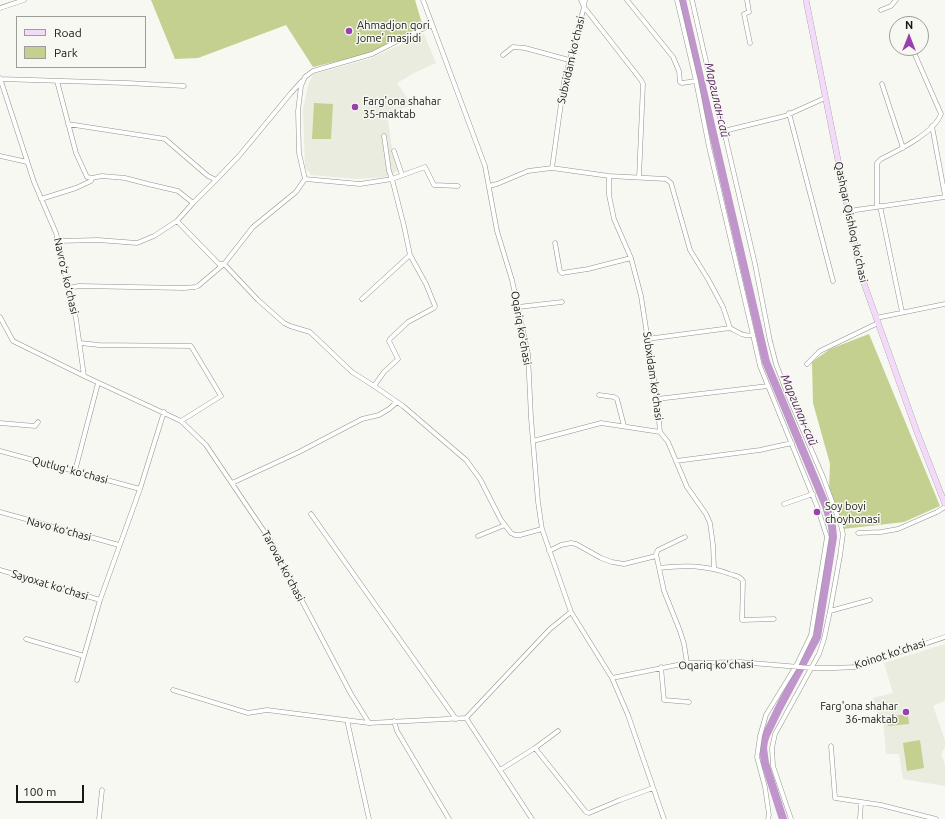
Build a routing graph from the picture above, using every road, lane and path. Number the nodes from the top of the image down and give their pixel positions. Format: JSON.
{"nodes":[{"id":1,"x":24,"y":0,"type":"edge"},
{"id":2,"x":423,"y":0,"type":"edge"},
{"id":3,"x":581,"y":0,"type":"edge"},
{"id":4,"x":585,"y":0,"type":"edge"},
{"id":5,"x":627,"y":0,"type":"edge"},
{"id":6,"x":677,"y":0,"type":"edge"},
{"id":7,"x":692,"y":0,"type":"edge"},
{"id":8,"x":747,"y":0,"type":"edge"},
{"id":9,"x":806,"y":0,"type":"edge"},
{"id":10,"x":896,"y":0,"type":"edge"},
{"id":11,"x":584,"y":7,"type":"junction"},
{"id":12,"x":0,"y":8,"type":"edge"},
{"id":13,"x":881,"y":10,"type":"dead end"},
{"id":14,"x":432,"y":25,"type":"junction"},
{"id":15,"x":750,"y":43,"type":"dead end"},
{"id":16,"x":503,"y":55,"type":"dead end"},
{"id":17,"x":916,"y":56,"type":"edge"},
{"id":18,"x":569,"y":60,"type":"junction"},
{"id":19,"x":0,"y":79,"type":"edge"},
{"id":20,"x":304,"y":80,"type":"junction"},
{"id":21,"x":57,"y":81,"type":"junction"},
{"id":22,"x":696,"y":81,"type":"junction"},
{"id":23,"x":882,"y":84,"type":"dead end"},
{"id":24,"x":184,"y":86,"type":"dead end"},
{"id":25,"x":825,"y":98,"type":"junction"},
{"id":26,"x":789,"y":113,"type":"junction"},
{"id":27,"x":68,"y":124,"type":"junction"},
{"id":28,"x":932,"y":126,"type":"junction"},
{"id":29,"x":724,"y":131,"type":"junction"},
{"id":30,"x":384,"y":136,"type":"dead end"},
{"id":31,"x":903,"y":148,"type":"junction"},
{"id":32,"x":394,"y":151,"type":"dead end"},
{"id":33,"x":0,"y":156,"type":"edge"},
{"id":34,"x":28,"y":162,"type":"junction"},
{"id":35,"x":552,"y":168,"type":"junction"},
{"id":36,"x":402,"y":174,"type":"junction"},
{"id":37,"x":609,"y":176,"type":"junction"},
{"id":38,"x":92,"y":178,"type":"junction"},
{"id":39,"x":639,"y":178,"type":"junction"},
{"id":40,"x":305,"y":179,"type":"junction"},
{"id":41,"x":392,"y":179,"type":"junction"},
{"id":42,"x":216,"y":180,"type":"junction"},
{"id":43,"x":458,"y":186,"type":"dead end"},
{"id":44,"x":489,"y":186,"type":"junction"},
{"id":45,"x":945,"y":197,"type":"edge"},
{"id":46,"x":41,"y":199,"type":"junction"},
{"id":47,"x":193,"y":203,"type":"junction"},
{"id":48,"x":878,"y":206,"type":"junction"},
{"id":49,"x":849,"y":211,"type":"junction"},
{"id":50,"x":177,"y":221,"type":"junction"},
{"id":51,"x":58,"y":241,"type":"junction"},
{"id":52,"x":555,"y":243,"type":"dead end"},
{"id":53,"x":410,"y":255,"type":"junction"},
{"id":54,"x":631,"y":258,"type":"junction"},
{"id":55,"x":224,"y":264,"type":"junction"},
{"id":56,"x":833,"y":281,"type":"dead end"},
{"id":57,"x":69,"y":288,"type":"junction"},
{"id":58,"x":362,"y":299,"type":"dead end"},
{"id":59,"x":562,"y":302,"type":"dead end"},
{"id":60,"x":945,"y":304,"type":"edge"},
{"id":61,"x":518,"y":307,"type":"junction"},
{"id":62,"x":902,"y":312,"type":"junction"},
{"id":63,"x":0,"y":317,"type":"edge"},
{"id":64,"x":877,"y":320,"type":"junction"},
{"id":65,"x":730,"y":328,"type":"junction"},
{"id":66,"x":753,"y":335,"type":"junction"},
{"id":67,"x":647,"y":338,"type":"junction"},
{"id":68,"x":80,"y":343,"type":"junction"},
{"id":69,"x":807,"y":364,"type":"dead end"},
{"id":70,"x":84,"y":376,"type":"junction"},
{"id":71,"x":98,"y":383,"type":"junction"},
{"id":72,"x":374,"y":386,"type":"junction"},
{"id":73,"x":768,"y":386,"type":"junction"},
{"id":74,"x":599,"y":395,"type":"dead end"},
{"id":75,"x":657,"y":399,"type":"junction"},
{"id":76,"x":397,"y":402,"type":"junction"},
{"id":77,"x":164,"y":412,"type":"junction"},
{"id":78,"x":181,"y":421,"type":"junction"},
{"id":79,"x":38,"y":422,"type":"dead end"},
{"id":80,"x":0,"y":423,"type":"edge"},
{"id":81,"x":624,"y":426,"type":"junction"},
{"id":82,"x":660,"y":432,"type":"junction"},
{"id":83,"x":533,"y":441,"type":"junction"},
{"id":84,"x":792,"y":443,"type":"junction"},
{"id":85,"x":0,"y":451,"type":"edge"},
{"id":86,"x":676,"y":461,"type":"junction"},
{"id":87,"x":75,"y":471,"type":"junction"},
{"id":88,"x":232,"y":482,"type":"junction"},
{"id":89,"x":140,"y":489,"type":"junction"},
{"id":90,"x":812,"y":494,"type":"junction"},
{"id":91,"x":784,"y":504,"type":"dead end"},
{"id":92,"x":945,"y":506,"type":"edge"},
{"id":93,"x":0,"y":512,"type":"edge"},
{"id":94,"x":311,"y":514,"type":"dead end"},
{"id":95,"x":505,"y":526,"type":"junction"},
{"id":96,"x":542,"y":529,"type":"junction"},
{"id":97,"x":858,"y":533,"type":"dead end"},
{"id":98,"x":478,"y":536,"type":"dead end"},
{"id":99,"x":685,"y":537,"type":"dead end"},
{"id":100,"x":119,"y":545,"type":"junction"},
{"id":101,"x":550,"y":551,"type":"junction"},
{"id":102,"x":656,"y":556,"type":"junction"},
{"id":103,"x":659,"y":568,"type":"junction"},
{"id":104,"x":714,"y":568,"type":"junction"},
{"id":105,"x":0,"y":570,"type":"edge"},
{"id":106,"x":100,"y":600,"type":"junction"},
{"id":107,"x":870,"y":600,"type":"dead end"},
{"id":108,"x":830,"y":610,"type":"junction"},
{"id":109,"x":571,"y":612,"type":"junction"},
{"id":110,"x":774,"y":619,"type":"dead end"},
{"id":111,"x":945,"y":637,"type":"edge"},
{"id":112,"x":26,"y":639,"type":"dead end"},
{"id":113,"x":84,"y":656,"type":"junction"},
{"id":114,"x":687,"y":663,"type":"junction"},
{"id":115,"x":796,"y":666,"type":"junction"},
{"id":116,"x":661,"y":667,"type":"junction"},
{"id":117,"x":811,"y":668,"type":"junction"},
{"id":118,"x":612,"y":678,"type":"junction"},
{"id":119,"x":77,"y":680,"type":"dead end"},
{"id":120,"x":173,"y":690,"type":"dead end"},
{"id":121,"x":689,"y":702,"type":"dead end"},
{"id":122,"x":456,"y":718,"type":"junction"},
{"id":123,"x":466,"y":718,"type":"junction"},
{"id":124,"x":347,"y":720,"type":"junction"},
{"id":125,"x":394,"y":721,"type":"junction"},
{"id":126,"x":369,"y":722,"type":"junction"},
{"id":127,"x":558,"y":731,"type":"dead end"},
{"id":128,"x":831,"y":746,"type":"dead end"},
{"id":129,"x":535,"y":748,"type":"junction"},
{"id":130,"x":500,"y":770,"type":"junction"},
{"id":131,"x":653,"y":788,"type":"junction"},
{"id":132,"x":102,"y":790,"type":"dead end"},
{"id":133,"x":861,"y":802,"type":"junction"},
{"id":134,"x":99,"y":819,"type":"edge"},
{"id":135,"x":369,"y":819,"type":"edge"},
{"id":136,"x":449,"y":819,"type":"edge"},
{"id":137,"x":532,"y":819,"type":"edge"},
{"id":138,"x":664,"y":819,"type":"edge"},
{"id":139,"x":768,"y":819,"type":"edge"},
{"id":140,"x":792,"y":819,"type":"edge"},
{"id":141,"x":860,"y":819,"type":"edge"},
{"id":142,"x":936,"y":819,"type":"edge"}],
"edges":[{"from":1,"to":12,"type":"street"},
{"from":2,"to":14,"type":"street","name":"Oqariq ko'chasi"},
{"from":3,"to":11,"type":"street","name":"Subxidam koʻchasi"},
{"from":4,"to":11,"type":"street"},
{"from":5,"to":22,"type":"street"},
{"from":6,"to":22,"type":"street"},
{"from":7,"to":29,"type":"street"},
{"from":8,"to":15,"type":"street"},
{"from":9,"to":25,"type":"main road","name":"Qashqar Qishloq koʻchasi"},
{"from":10,"to":13,"type":"street"},
{"from":11,"to":18,"type":"street","name":"Subxidam koʻchasi"},
{"from":11,"to":39,"type":"street"},
{"from":14,"to":20,"type":"street"},
{"from":14,"to":44,"type":"street","name":"Oqariq ko'chasi"},
{"from":16,"to":18,"type":"street"},
{"from":17,"to":28,"type":"street"},
{"from":18,"to":35,"type":"street","name":"Subxidam koʻchasi"},
{"from":19,"to":21,"type":"street"},
{"from":19,"to":34,"type":"street","name":"Navroʻz koʻchasi"},
{"from":20,"to":40,"type":"street"},
{"from":20,"to":42,"type":"street"},
{"from":21,"to":24,"type":"street"},
{"from":21,"to":27,"type":"street"},
{"from":22,"to":66,"type":"street"},
{"from":23,"to":31,"type":"street"},
{"from":25,"to":26,"type":"street"},
{"from":25,"to":49,"type":"main road","name":"Qashqar Qishloq koʻchasi"},
{"from":26,"to":29,"type":"street"},
{"from":26,"to":56,"type":"street"},
{"from":27,"to":38,"type":"street"},
{"from":27,"to":42,"type":"street"},
{"from":28,"to":31,"type":"street"},
{"from":28,"to":45,"type":"street"},
{"from":29,"to":108,"type":"street"},
{"from":30,"to":41,"type":"street"},
{"from":31,"to":48,"type":"street"},
{"from":32,"to":36,"type":"street"},
{"from":33,"to":34,"type":"street"},
{"from":34,"to":46,"type":"street","name":"Navroʻz koʻchasi"},
{"from":35,"to":37,"type":"street"},
{"from":35,"to":44,"type":"street"},
{"from":36,"to":41,"type":"street"},
{"from":36,"to":43,"type":"street"},
{"from":37,"to":39,"type":"street"},
{"from":37,"to":54,"type":"street","name":"Subxidam koʻchasi"},
{"from":38,"to":46,"type":"street"},
{"from":38,"to":47,"type":"street"},
{"from":39,"to":65,"type":"street"},
{"from":40,"to":41,"type":"street"},
{"from":40,"to":55,"type":"street"},
{"from":41,"to":53,"type":"street"},
{"from":42,"to":47,"type":"street"},
{"from":44,"to":61,"type":"street","name":"Oqariq ko'chasi"},
{"from":45,"to":48,"type":"street"},
{"from":46,"to":51,"type":"street","name":"Navroʻz koʻchasi"},
{"from":47,"to":50,"type":"street"},
{"from":48,"to":49,"type":"street"},
{"from":48,"to":62,"type":"street"},
{"from":49,"to":64,"type":"main road","name":"Qashqar Qishloq koʻchasi"},
{"from":50,"to":51,"type":"street"},
{"from":50,"to":55,"type":"street"},
{"from":51,"to":57,"type":"street","name":"Navroʻz koʻchasi"},
{"from":52,"to":54,"type":"street"},
{"from":53,"to":58,"type":"street"},
{"from":53,"to":72,"type":"street"},
{"from":54,"to":67,"type":"street","name":"Subxidam koʻchasi"},
{"from":55,"to":57,"type":"street"},
{"from":55,"to":72,"type":"street"},
{"from":57,"to":68,"type":"street","name":"Navroʻz koʻchasi"},
{"from":59,"to":61,"type":"street"},
{"from":60,"to":62,"type":"street"},
{"from":61,"to":83,"type":"street","name":"Oqariq ko'chasi"},
{"from":62,"to":64,"type":"street"},
{"from":63,"to":70,"type":"street"},
{"from":64,"to":69,"type":"street"},
{"from":64,"to":92,"type":"main road","name":"Qashqar Qishloq koʻchasi"},
{"from":65,"to":66,"type":"street"},
{"from":65,"to":67,"type":"street"},
{"from":66,"to":73,"type":"street"},
{"from":67,"to":75,"type":"street","name":"Subxidam koʻchasi"},
{"from":68,"to":70,"type":"street","name":"Navroʻz koʻchasi"},
{"from":68,"to":78,"type":"street"},
{"from":70,"to":71,"type":"street"},
{"from":71,"to":77,"type":"street"},
{"from":71,"to":87,"type":"street"},
{"from":72,"to":76,"type":"street"},
{"from":73,"to":75,"type":"street"},
{"from":73,"to":84,"type":"street"},
{"from":74,"to":81,"type":"street"},
{"from":75,"to":82,"type":"street","name":"Subxidam koʻchasi"},
{"from":76,"to":88,"type":"street"},
{"from":76,"to":95,"type":"street"},
{"from":77,"to":78,"type":"street"},
{"from":77,"to":89,"type":"street"},
{"from":78,"to":88,"type":"street","name":"Tarovat koʻchasi"},
{"from":79,"to":80,"type":"street"},
{"from":81,"to":82,"type":"street"},
{"from":81,"to":83,"type":"street"},
{"from":82,"to":86,"type":"street","name":"Subxidam koʻchasi"},
{"from":83,"to":96,"type":"street","name":"Oqariq ko'chasi"},
{"from":84,"to":86,"type":"street"},
{"from":84,"to":90,"type":"street"},
{"from":85,"to":87,"type":"street","name":"Qutlugʻ koʻchasi"},
{"from":86,"to":104,"type":"street","name":"Subxidam koʻchasi"},
{"from":87,"to":89,"type":"street","name":"Qutlugʻ koʻchasi"},
{"from":88,"to":126,"type":"street","name":"Tarovat koʻchasi"},
{"from":89,"to":100,"type":"street"},
{"from":90,"to":91,"type":"street"},
{"from":90,"to":115,"type":"street"},
{"from":92,"to":97,"type":"street"},
{"from":93,"to":100,"type":"street","name":"Navo koʻchasi"},
{"from":94,"to":122,"type":"street"},
{"from":95,"to":96,"type":"street"},
{"from":95,"to":98,"type":"street"},
{"from":96,"to":101,"type":"street","name":"Oqariq ko'chasi"},
{"from":99,"to":102,"type":"street"},
{"from":100,"to":106,"type":"street"},
{"from":101,"to":102,"type":"street"},
{"from":101,"to":109,"type":"street","name":"Oqariq ko'chasi"},
{"from":102,"to":103,"type":"street"},
{"from":103,"to":104,"type":"street"},
{"from":103,"to":114,"type":"street"},
{"from":104,"to":110,"type":"street"},
{"from":105,"to":106,"type":"street","name":"Sayoxat koʻchasi"},
{"from":106,"to":113,"type":"street"},
{"from":107,"to":108,"type":"street"},
{"from":108,"to":117,"type":"street"},
{"from":109,"to":118,"type":"street","name":"Oqariq ko'chasi"},
{"from":109,"to":123,"type":"street"},
{"from":111,"to":117,"type":"street","name":"Koinot ko'chasi"},
{"from":112,"to":113,"type":"street"},
{"from":113,"to":119,"type":"street"},
{"from":114,"to":115,"type":"street","name":"Oqariq ko'chasi"},
{"from":114,"to":116,"type":"street","name":"Oqariq ko'chasi"},
{"from":115,"to":117,"type":"street","name":"Koinot ko'chasi"},
{"from":115,"to":139,"type":"street"},
{"from":116,"to":118,"type":"street","name":"Oqariq ko'chasi"},
{"from":116,"to":121,"type":"street"},
{"from":117,"to":140,"type":"street"},
{"from":118,"to":131,"type":"street","name":"Oqariq ko'chasi"},
{"from":120,"to":124,"type":"street"},
{"from":122,"to":123,"type":"street"},
{"from":122,"to":125,"type":"street"},
{"from":123,"to":130,"type":"street"},
{"from":124,"to":126,"type":"street"},
{"from":124,"to":135,"type":"street"},
{"from":125,"to":126,"type":"street"},
{"from":125,"to":136,"type":"street"},
{"from":127,"to":129,"type":"street"},
{"from":128,"to":133,"type":"street"},
{"from":129,"to":130,"type":"street"},
{"from":129,"to":131,"type":"street"},
{"from":130,"to":137,"type":"street"},
{"from":131,"to":138,"type":"street","name":"Oqariq ko'chasi"},
{"from":132,"to":134,"type":"street"},
{"from":133,"to":141,"type":"street"},
{"from":133,"to":142,"type":"street"}]}
